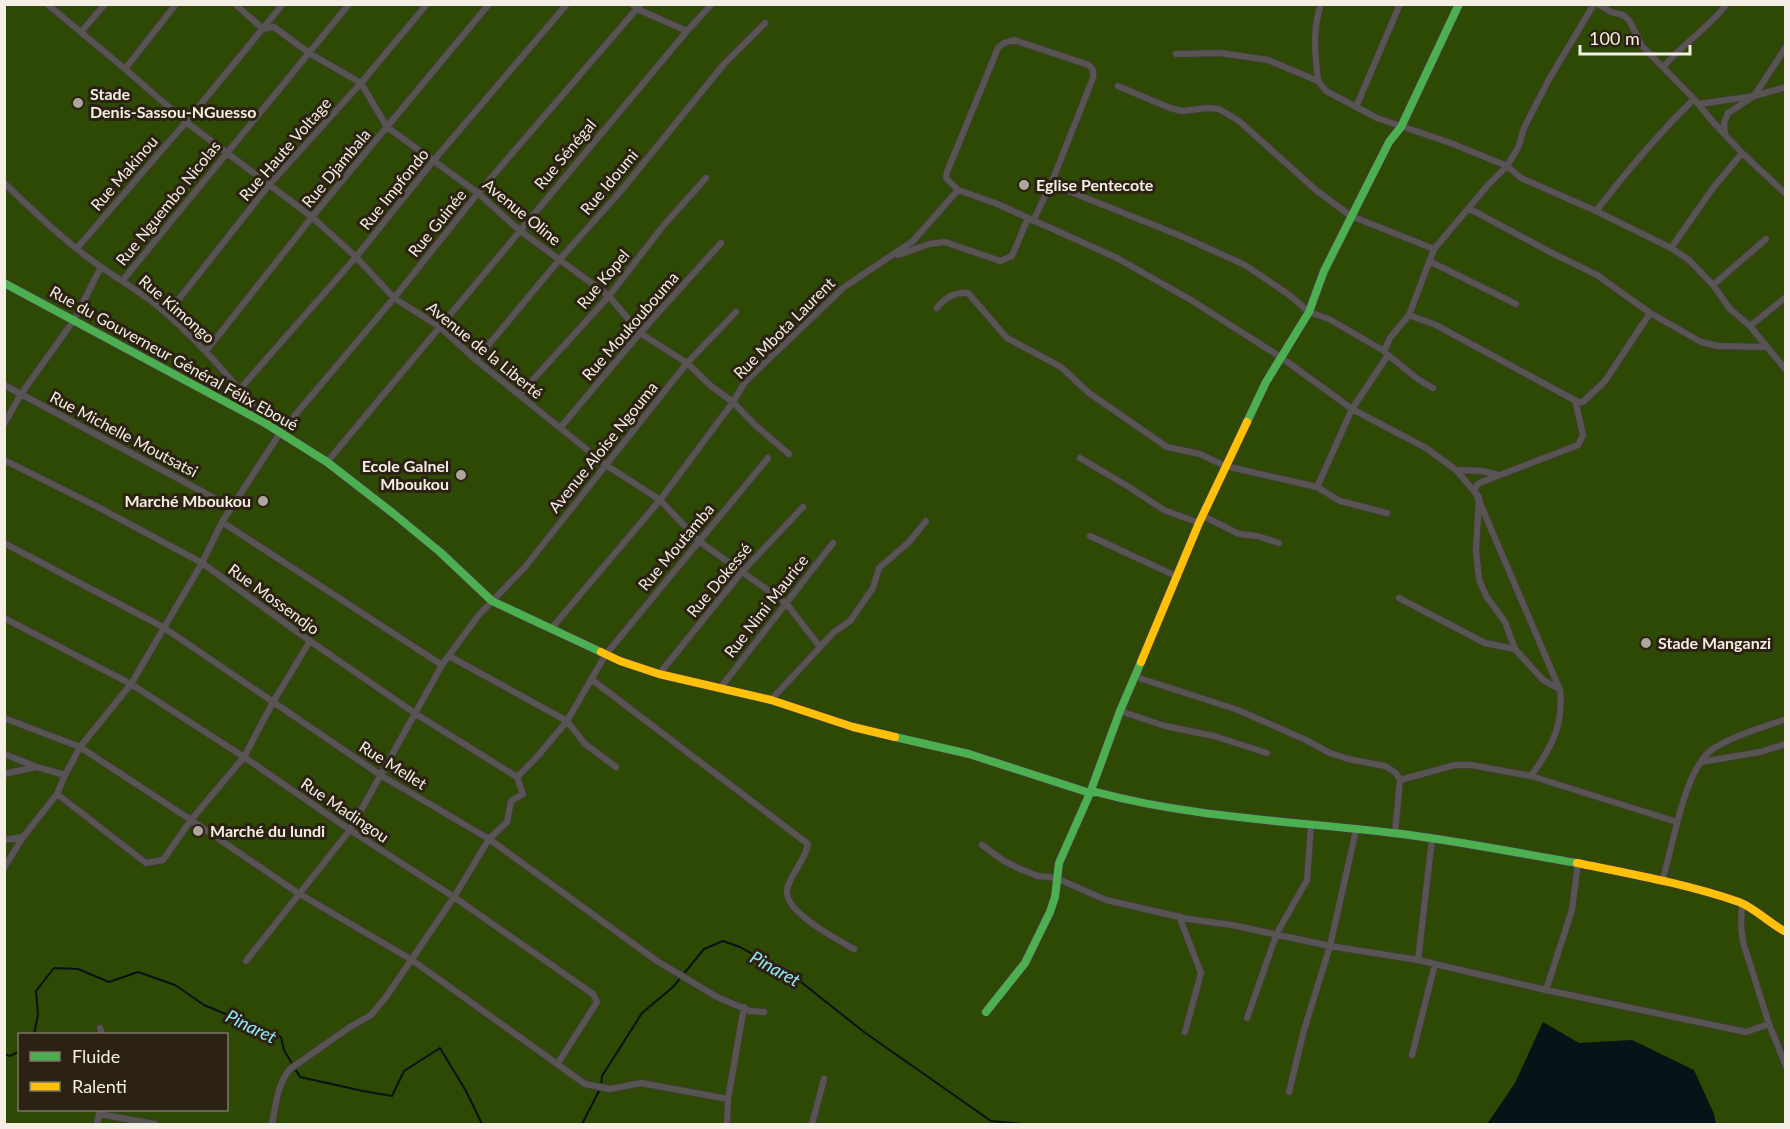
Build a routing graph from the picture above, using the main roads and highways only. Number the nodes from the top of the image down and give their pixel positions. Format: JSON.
{"nodes":[{"id":1,"x":1459,"y":4,"type":"edge"},
{"id":2,"x":4,"y":283,"type":"edge"},
{"id":3,"x":1090,"y":793,"type":"junction"},
{"id":4,"x":1785,"y":932,"type":"edge"},
{"id":5,"x":986,"y":1012,"type":"dead end"}],
"edges":[{"from":1,"to":3,"type":"main road"},
{"from":2,"to":3,"type":"main road","name":"Rue du Gouverneur Général Félix Eboué"},
{"from":3,"to":4,"type":"main road","name":"Rue du Gouverneur Général Félix Eboué"},
{"from":3,"to":5,"type":"main road"}]}
